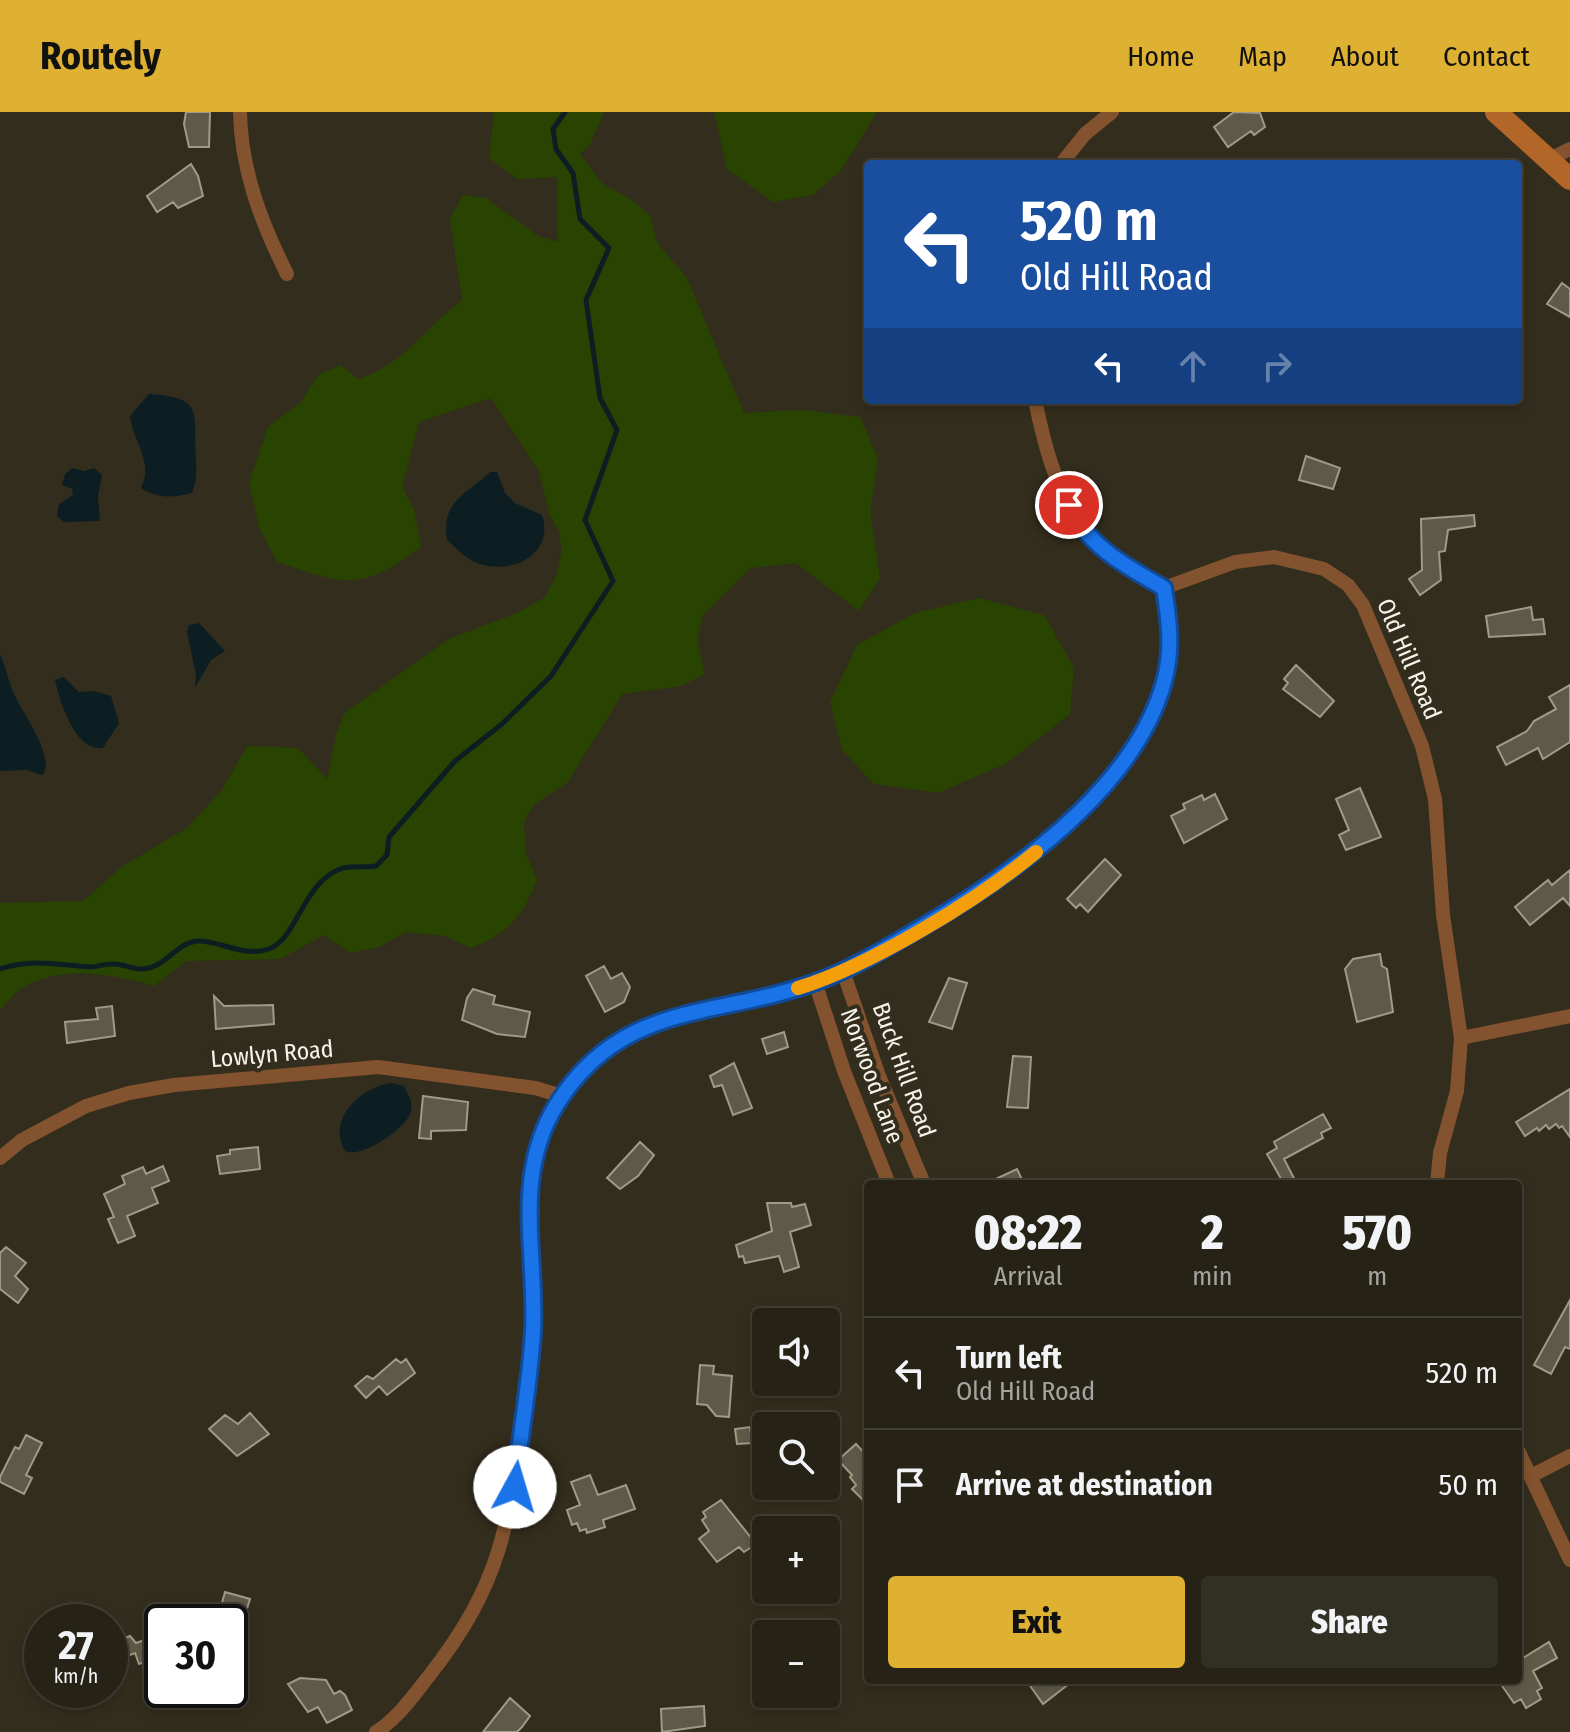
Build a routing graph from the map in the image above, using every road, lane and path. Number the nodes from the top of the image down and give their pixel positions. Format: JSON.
{"nodes":[{"id":1,"x":240,"y":112,"type":"edge"},
{"id":2,"x":1112,"y":112,"type":"edge"},
{"id":3,"x":1496,"y":112,"type":"edge"},
{"id":4,"x":1570,"y":149,"type":"edge"},
{"id":5,"x":1064,"y":160,"type":"edge"},
{"id":6,"x":1548,"y":160,"type":"junction"},
{"id":7,"x":1570,"y":179,"type":"edge"},
{"id":8,"x":287,"y":274,"type":"dead end"},
{"id":9,"x":1036,"y":404,"type":"edge"},
{"id":10,"x":1164,"y":588,"type":"junction"},
{"id":11,"x":843,"y":971,"type":"junction"},
{"id":12,"x":815,"y":982,"type":"junction"},
{"id":13,"x":1570,"y":1016,"type":"edge"},
{"id":14,"x":1461,"y":1038,"type":"junction"},
{"id":15,"x":562,"y":1096,"type":"junction"},
{"id":16,"x":0,"y":1158,"type":"edge"},
{"id":17,"x":887,"y":1180,"type":"edge"},
{"id":18,"x":922,"y":1180,"type":"edge"},
{"id":19,"x":1437,"y":1180,"type":"edge"},
{"id":20,"x":1570,"y":1456,"type":"edge"},
{"id":21,"x":1522,"y":1458,"type":"edge"},
{"id":22,"x":1531,"y":1476,"type":"junction"},
{"id":23,"x":1570,"y":1560,"type":"edge"},
{"id":24,"x":377,"y":1732,"type":"edge"}],
"edges":[{"from":1,"to":8,"type":"street"},
{"from":2,"to":5,"type":"street"},
{"from":3,"to":6,"type":"main road"},
{"from":4,"to":6,"type":"street"},
{"from":6,"to":7,"type":"main road"},
{"from":9,"to":10,"type":"street"},
{"from":10,"to":11,"type":"street"},
{"from":10,"to":14,"type":"street","name":"Old Hill Road"},
{"from":11,"to":12,"type":"street"},
{"from":11,"to":18,"type":"street","name":"Buck Hill Road"},
{"from":12,"to":15,"type":"street"},
{"from":12,"to":17,"type":"street","name":"Norwood Lane"},
{"from":13,"to":14,"type":"street"},
{"from":14,"to":19,"type":"street","name":"Old Hill Road"},
{"from":15,"to":16,"type":"street","name":"Lowlyn Road"},
{"from":15,"to":24,"type":"street"},
{"from":20,"to":22,"type":"street"},
{"from":21,"to":22,"type":"street"},
{"from":22,"to":23,"type":"street"}]}
